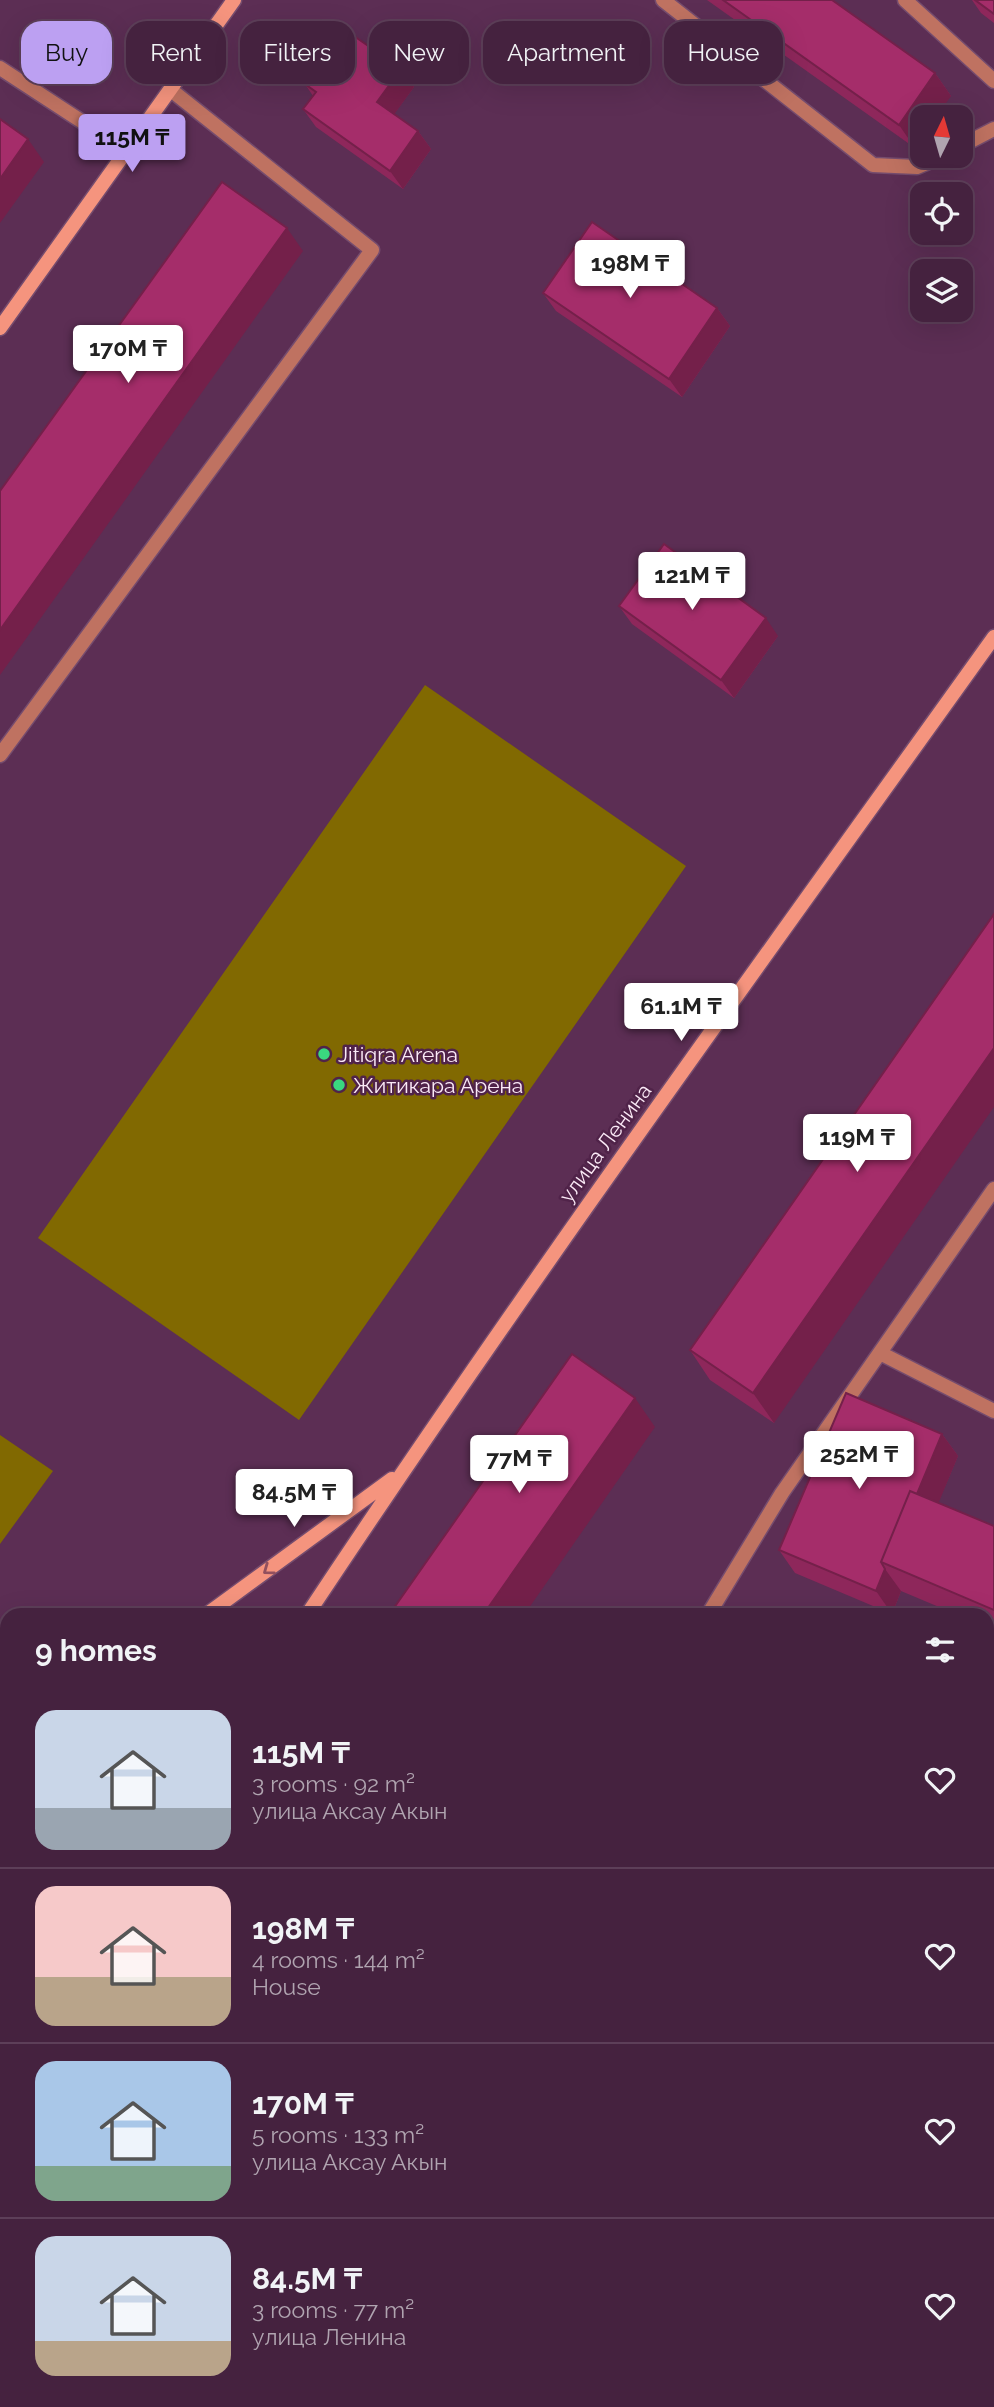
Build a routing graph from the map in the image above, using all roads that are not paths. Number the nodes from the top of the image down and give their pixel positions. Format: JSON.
{"nodes":[{"id":1,"x":234,"y":0,"type":"edge"},
{"id":2,"x":663,"y":0,"type":"edge"},
{"id":3,"x":905,"y":0,"type":"edge"},
{"id":4,"x":0,"y":68,"type":"edge"},
{"id":5,"x":994,"y":81,"type":"edge"},
{"id":6,"x":171,"y":90,"type":"junction"},
{"id":7,"x":994,"y":129,"type":"edge"},
{"id":8,"x":973,"y":140,"type":"edge"},
{"id":9,"x":127,"y":151,"type":"junction"},
{"id":10,"x":910,"y":167,"type":"edge"},
{"id":11,"x":0,"y":328,"type":"edge"},
{"id":12,"x":994,"y":637,"type":"edge"},
{"id":13,"x":0,"y":755,"type":"edge"},
{"id":14,"x":994,"y":1189,"type":"edge"},
{"id":15,"x":880,"y":1353,"type":"junction"},
{"id":16,"x":994,"y":1411,"type":"edge"},
{"id":17,"x":402,"y":1472,"type":"junction"},
{"id":18,"x":216,"y":1608,"type":"edge"},
{"id":19,"x":312,"y":1608,"type":"edge"},
{"id":20,"x":712,"y":1608,"type":"edge"}],
"edges":[{"from":1,"to":6,"type":"street"},
{"from":2,"to":10,"type":"lane"},
{"from":3,"to":5,"type":"lane"},
{"from":4,"to":9,"type":"lane"},
{"from":6,"to":9,"type":"street"},
{"from":6,"to":13,"type":"lane"},
{"from":7,"to":8,"type":"lane"},
{"from":9,"to":11,"type":"street"},
{"from":12,"to":17,"type":"street","name":"улица Ленина"},
{"from":14,"to":15,"type":"lane"},
{"from":15,"to":16,"type":"lane"},
{"from":15,"to":20,"type":"lane"},
{"from":17,"to":18,"type":"street","one_way":true},
{"from":17,"to":19,"type":"street","name":"улица Ленина"}]}
